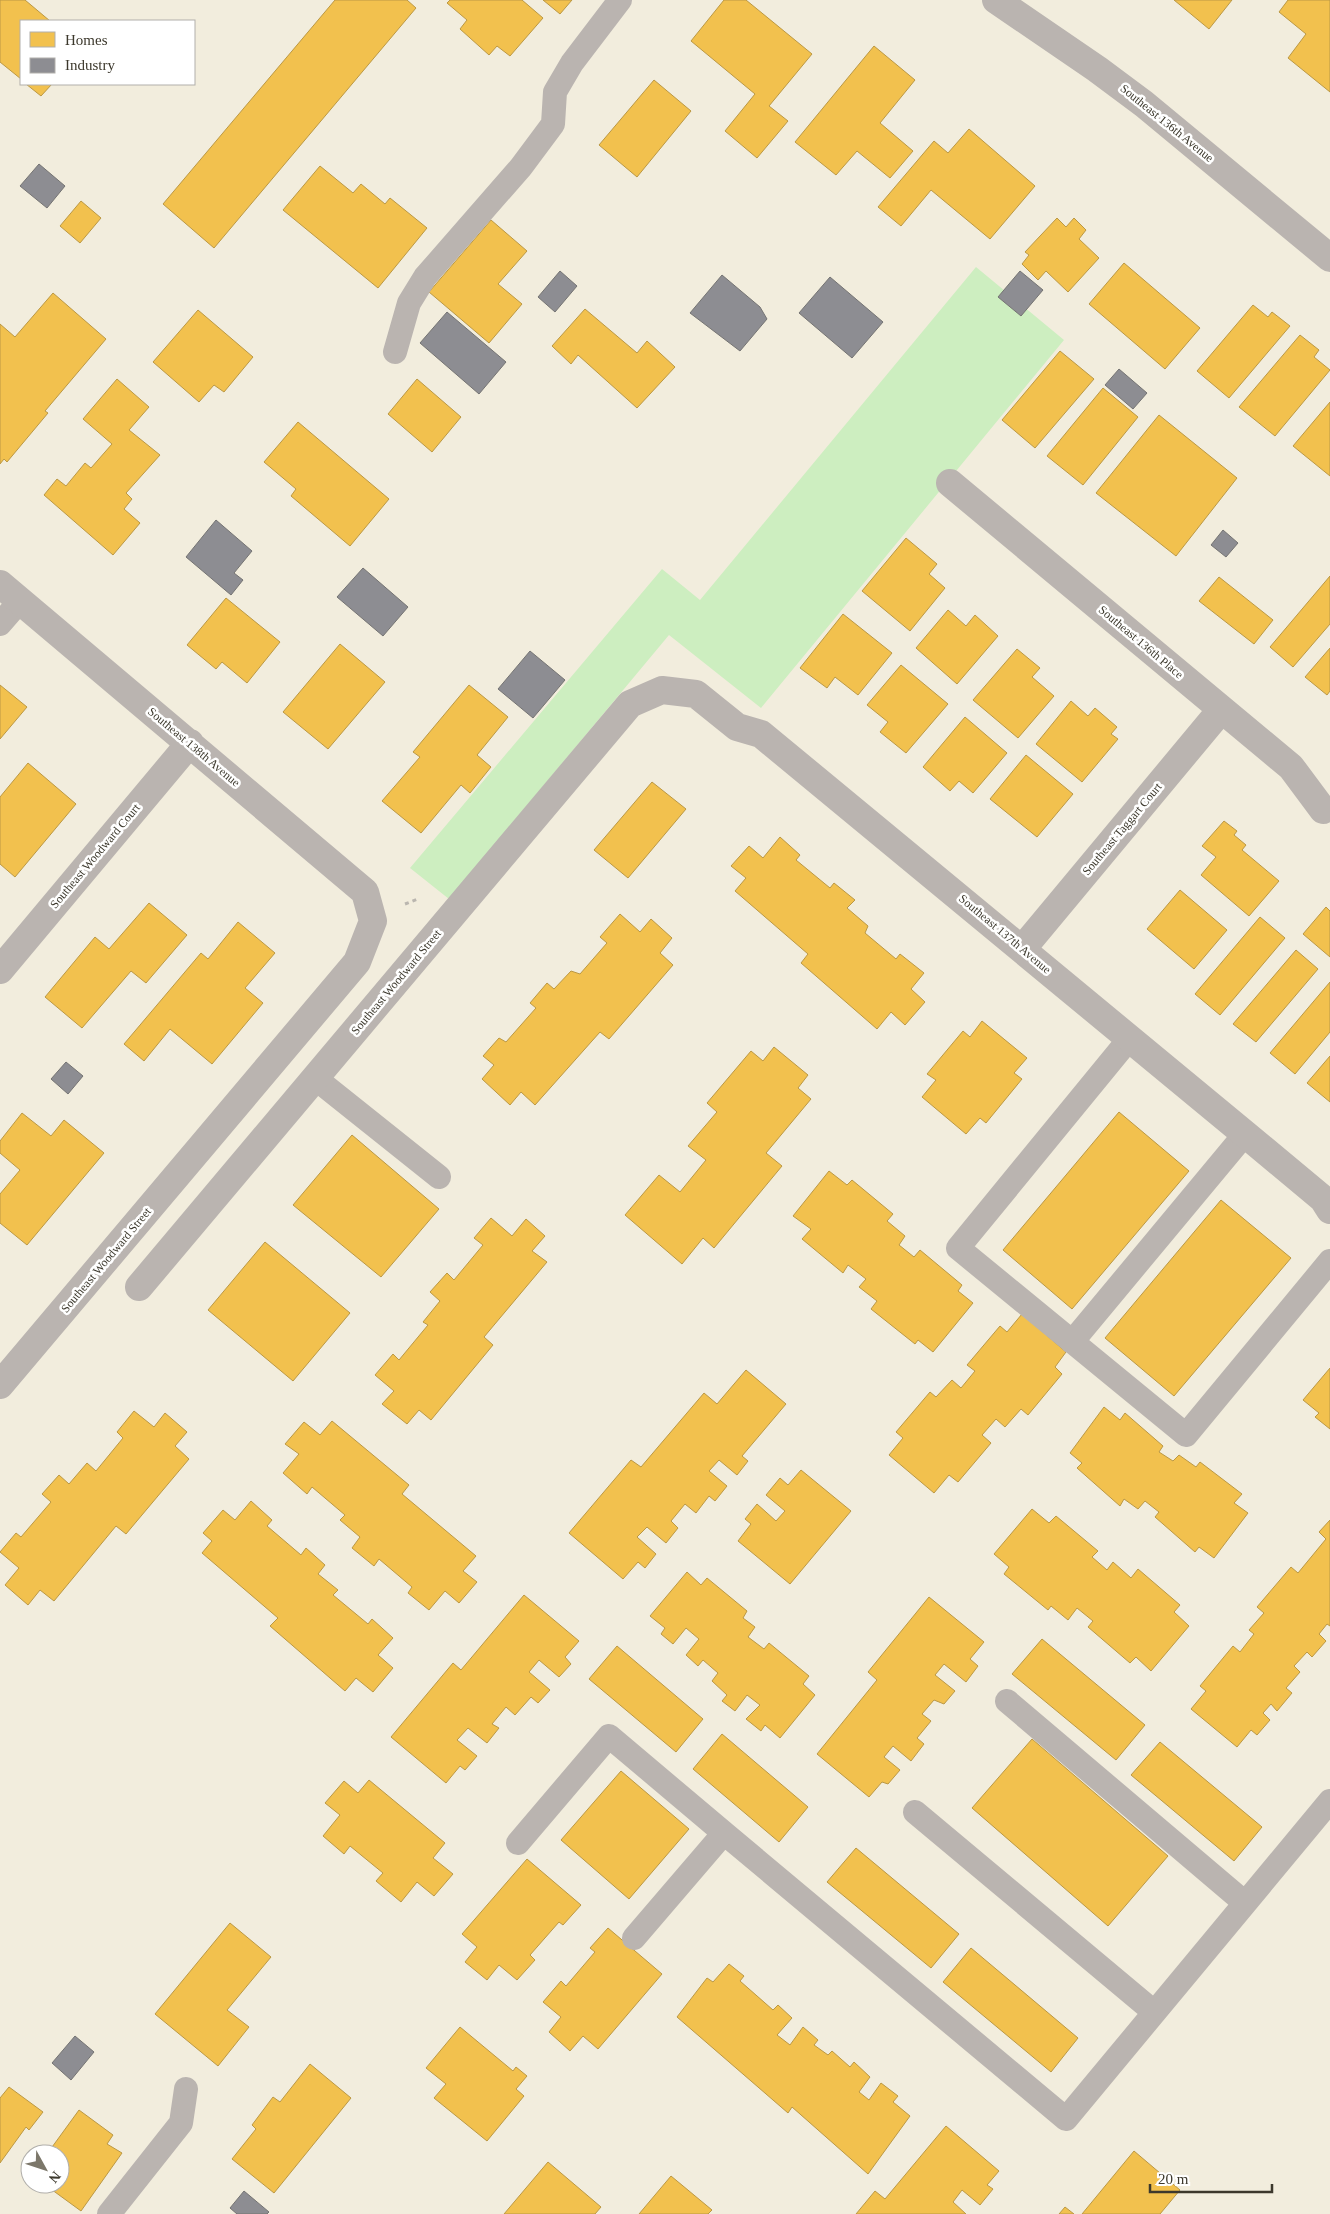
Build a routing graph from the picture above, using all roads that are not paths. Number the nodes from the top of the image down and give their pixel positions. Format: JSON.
{"nodes":[{"id":1,"x":620,"y":0,"type":"edge"},
{"id":2,"x":996,"y":0,"type":"edge"},
{"id":3,"x":1330,"y":258,"type":"edge"},
{"id":4,"x":395,"y":352,"type":"dead end"},
{"id":5,"x":950,"y":483,"type":"dead end"},
{"id":6,"x":10,"y":593,"type":"edge"},
{"id":7,"x":0,"y":624,"type":"edge"},
{"id":8,"x":662,"y":690,"type":"joint"},
{"id":9,"x":1221,"y":710,"type":"junction"},
{"id":10,"x":190,"y":743,"type":"junction"},
{"id":11,"x":1323,"y":810,"type":"dead end"},
{"id":12,"x":373,"y":921,"type":"joint"},
{"id":13,"x":1023,"y":948,"type":"junction"},
{"id":14,"x":0,"y":970,"type":"edge"},
{"id":15,"x":1130,"y":1038,"type":"junction"},
{"id":16,"x":315,"y":1078,"type":"junction"},
{"id":17,"x":1245,"y":1134,"type":"junction"},
{"id":18,"x":439,"y":1177,"type":"dead end"},
{"id":19,"x":1330,"y":1210,"type":"edge"},
{"id":20,"x":1330,"y":1261,"type":"edge"},
{"id":21,"x":139,"y":1287,"type":"dead end"},
{"id":22,"x":1072,"y":1342,"type":"junction"},
{"id":23,"x":0,"y":1385,"type":"edge"},
{"id":24,"x":1007,"y":1701,"type":"dead end"},
{"id":25,"x":1330,"y":1801,"type":"edge"},
{"id":26,"x":915,"y":1812,"type":"dead end"},
{"id":27,"x":724,"y":1833,"type":"junction"},
{"id":28,"x":518,"y":1842,"type":"dead end"},
{"id":29,"x":1245,"y":1903,"type":"junction"},
{"id":30,"x":634,"y":1938,"type":"dead end"},
{"id":31,"x":1154,"y":2012,"type":"junction"},
{"id":32,"x":186,"y":2089,"type":"dead end"},
{"id":33,"x":109,"y":2214,"type":"edge"}],
"edges":[{"from":1,"to":4,"type":"lane"},
{"from":2,"to":3,"type":"street","name":"Southeast 136th Avenue"},
{"from":5,"to":9,"type":"street","name":"Southeast 136th Place"},
{"from":6,"to":7,"type":"lane"},
{"from":6,"to":10,"type":"street","name":"Southeast 138th Avenue"},
{"from":8,"to":13,"type":"street","name":"Southeast 137th Avenue"},
{"from":8,"to":16,"type":"street","name":"Southeast Woodward Street"},
{"from":9,"to":11,"type":"street","name":"Southeast 136th Place"},
{"from":9,"to":13,"type":"street","name":"Southeast Taggart Court"},
{"from":10,"to":12,"type":"street","name":"Southeast 138th Avenue"},
{"from":10,"to":14,"type":"street","name":"Southeast Woodward Court"},
{"from":12,"to":23,"type":"street","name":"Southeast Woodward Street"},
{"from":13,"to":15,"type":"street","name":"Southeast 137th Avenue"},
{"from":15,"to":17,"type":"street","name":"Southeast 137th Avenue"},
{"from":15,"to":22,"type":"lane"},
{"from":16,"to":18,"type":"lane"},
{"from":16,"to":21,"type":"street","name":"Southeast Woodward Street"},
{"from":17,"to":19,"type":"street","name":"Southeast 137th Avenue"},
{"from":17,"to":22,"type":"lane"},
{"from":20,"to":22,"type":"lane"},
{"from":24,"to":29,"type":"lane"},
{"from":25,"to":29,"type":"lane"},
{"from":26,"to":31,"type":"lane"},
{"from":27,"to":28,"type":"lane"},
{"from":27,"to":30,"type":"lane"},
{"from":27,"to":31,"type":"lane"},
{"from":29,"to":31,"type":"lane"},
{"from":32,"to":33,"type":"lane"}]}
